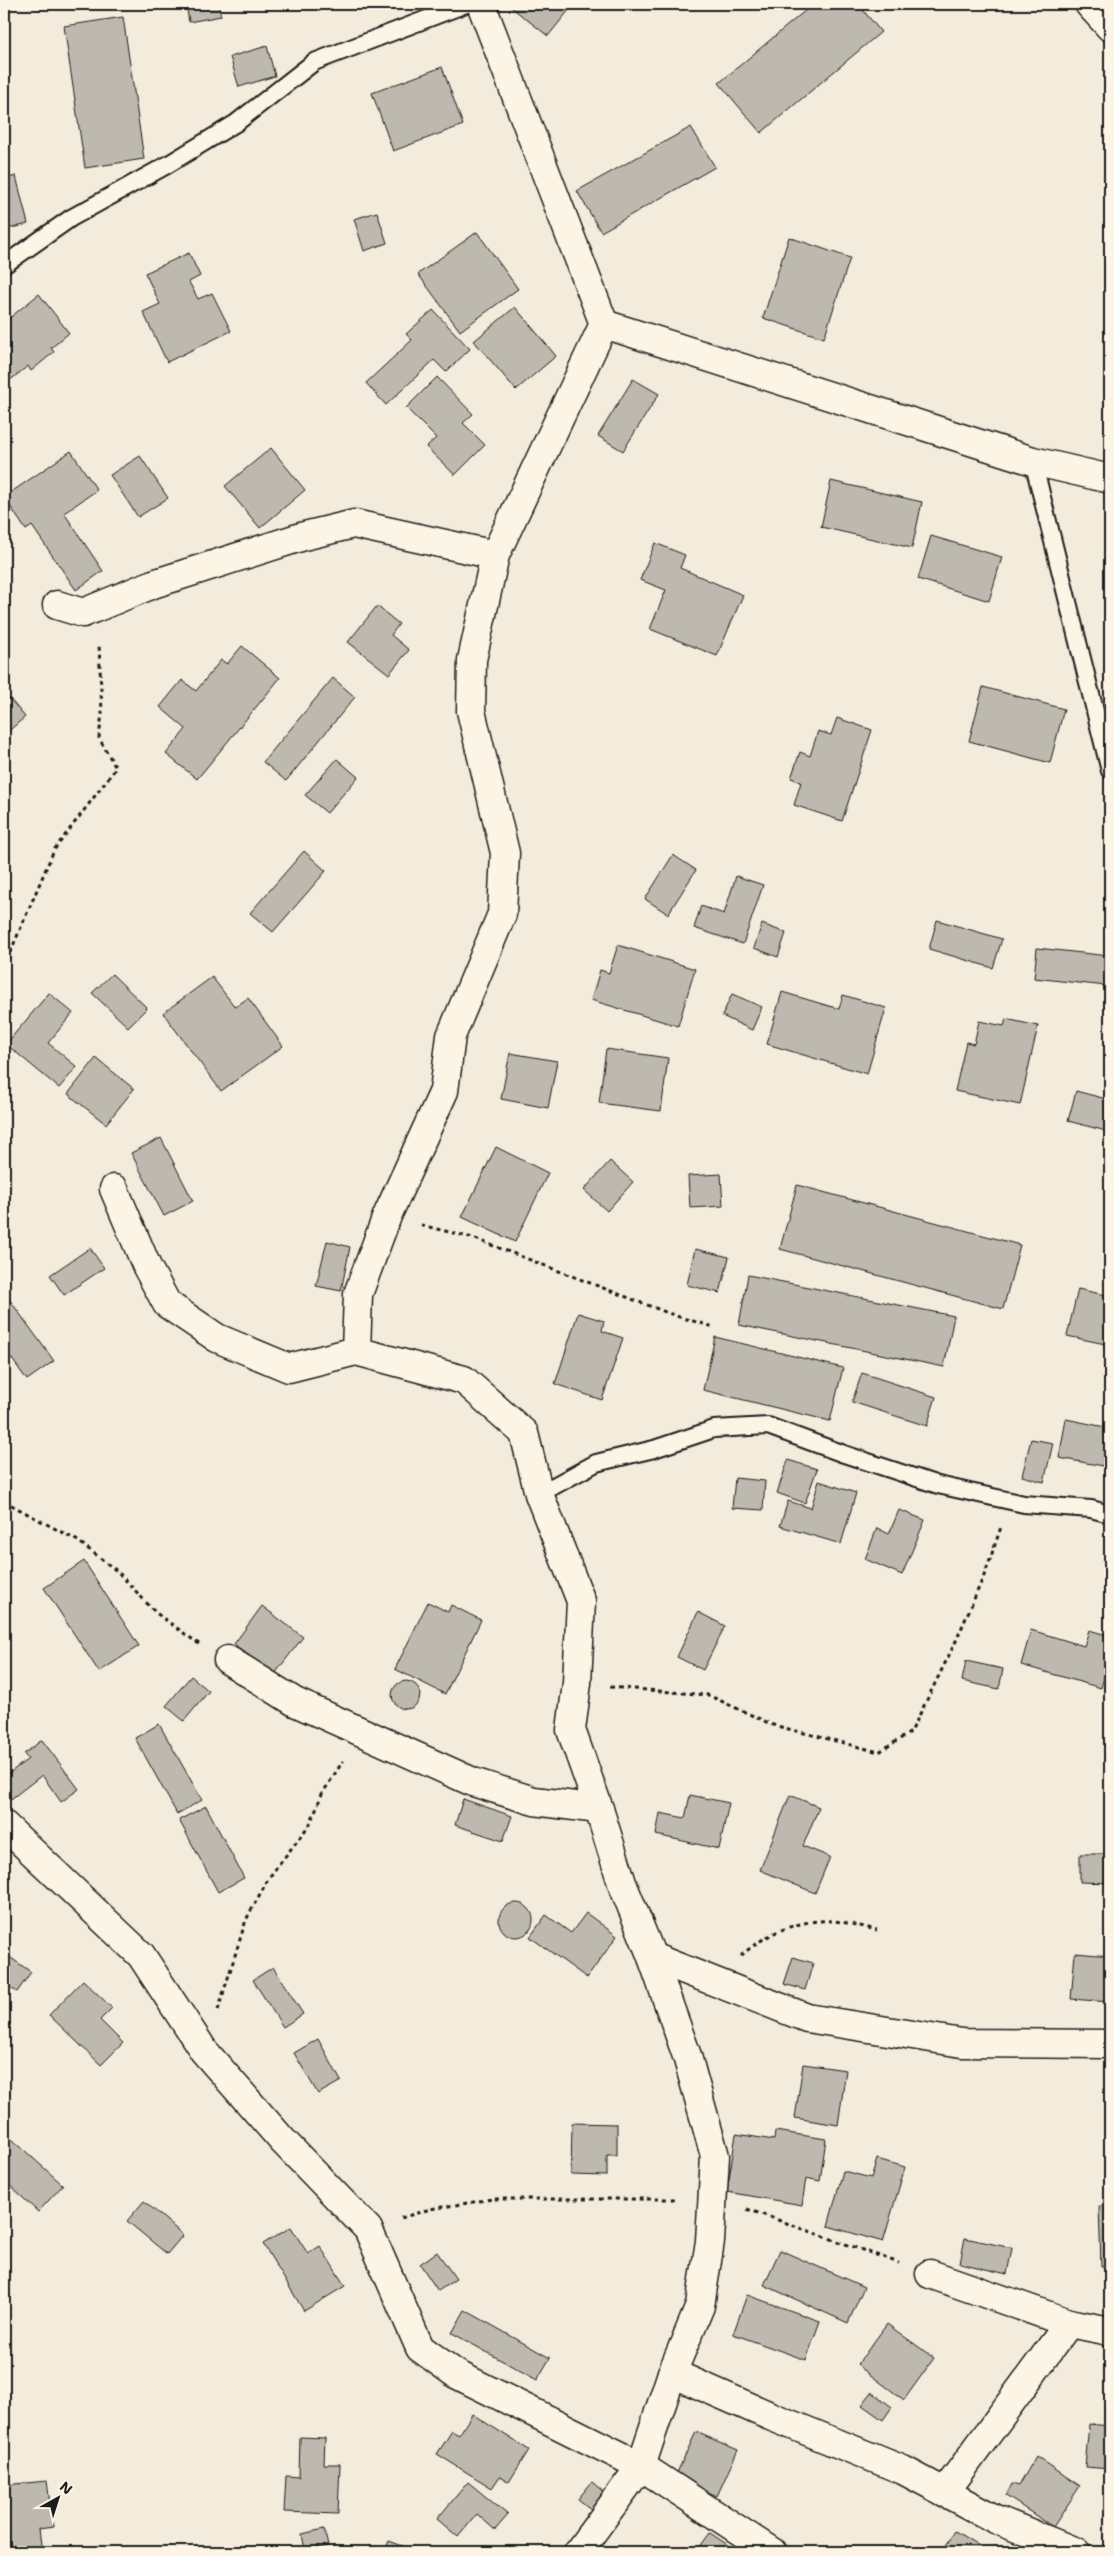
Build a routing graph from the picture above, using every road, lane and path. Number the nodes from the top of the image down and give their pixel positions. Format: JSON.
{"nodes":[{"id":1,"x":466,"y":4,"type":"edge"},
{"id":2,"x":481,"y":4,"type":"edge"},
{"id":3,"x":1089,"y":4,"type":"edge"},
{"id":4,"x":1110,"y":27,"type":"edge"},
{"id":5,"x":4,"y":265,"type":"edge"},
{"id":6,"x":604,"y":324,"type":"junction"},
{"id":7,"x":1033,"y":461,"type":"junction"},
{"id":8,"x":1110,"y":479,"type":"edge"},
{"id":9,"x":494,"y":554,"type":"junction"},
{"id":10,"x":57,"y":606,"type":"dead end"},
{"id":11,"x":83,"y":613,"type":"junction"},
{"id":12,"x":1110,"y":771,"type":"edge"},
{"id":13,"x":4,"y":967,"type":"edge"},
{"id":14,"x":114,"y":1189,"type":"dead end"},
{"id":15,"x":387,"y":1216,"type":"junction"},
{"id":16,"x":714,"y":1327,"type":"dead end"},
{"id":17,"x":356,"y":1351,"type":"junction"},
{"id":18,"x":539,"y":1494,"type":"junction"},
{"id":19,"x":4,"y":1501,"type":"edge"},
{"id":20,"x":1010,"y":1501,"type":"junction"},
{"id":21,"x":1110,"y":1514,"type":"edge"},
{"id":22,"x":228,"y":1660,"type":"joint"},
{"id":23,"x":577,"y":1683,"type":"junction"},
{"id":24,"x":364,"y":1735,"type":"junction"},
{"id":25,"x":600,"y":1809,"type":"junction"},
{"id":26,"x":4,"y":1825,"type":"edge"},
{"id":27,"x":877,"y":1930,"type":"dead end"},
{"id":28,"x":652,"y":1956,"type":"junction"},
{"id":29,"x":715,"y":1981,"type":"junction"},
{"id":30,"x":1110,"y":2044,"type":"edge"},
{"id":31,"x":204,"y":2050,"type":"junction"},
{"id":32,"x":713,"y":2197,"type":"junction"},
{"id":33,"x":368,"y":2229,"type":"junction"},
{"id":34,"x":930,"y":2274,"type":"joint"},
{"id":35,"x":1068,"y":2323,"type":"junction"},
{"id":36,"x":1110,"y":2331,"type":"edge"},
{"id":37,"x":672,"y":2373,"type":"junction"},
{"id":38,"x":641,"y":2466,"type":"junction"},
{"id":39,"x":945,"y":2492,"type":"junction"},
{"id":40,"x":578,"y":2552,"type":"edge"},
{"id":41,"x":772,"y":2552,"type":"edge"},
{"id":42,"x":1076,"y":2552,"type":"edge"}],
"edges":[{"from":1,"to":5,"type":"lane"},
{"from":2,"to":6,"type":"street"},
{"from":3,"to":4,"type":"street"},
{"from":6,"to":7,"type":"street"},
{"from":6,"to":9,"type":"street"},
{"from":7,"to":8,"type":"street"},
{"from":7,"to":12,"type":"lane"},
{"from":9,"to":11,"type":"street"},
{"from":9,"to":15,"type":"street"},
{"from":10,"to":11,"type":"street"},
{"from":11,"to":13,"type":"path"},
{"from":14,"to":17,"type":"street"},
{"from":15,"to":16,"type":"path"},
{"from":15,"to":17,"type":"street"},
{"from":17,"to":18,"type":"street"},
{"from":18,"to":20,"type":"lane"},
{"from":18,"to":23,"type":"street"},
{"from":19,"to":22,"type":"path"},
{"from":20,"to":21,"type":"lane"},
{"from":20,"to":23,"type":"path"},
{"from":22,"to":24,"type":"street"},
{"from":23,"to":25,"type":"street"},
{"from":24,"to":25,"type":"street"},
{"from":24,"to":31,"type":"path"},
{"from":25,"to":28,"type":"street"},
{"from":26,"to":31,"type":"street"},
{"from":27,"to":29,"type":"path"},
{"from":28,"to":29,"type":"street"},
{"from":28,"to":32,"type":"street"},
{"from":29,"to":30,"type":"street"},
{"from":31,"to":33,"type":"street"},
{"from":32,"to":33,"type":"path"},
{"from":32,"to":34,"type":"path"},
{"from":32,"to":37,"type":"street"},
{"from":33,"to":38,"type":"street"},
{"from":34,"to":35,"type":"street"},
{"from":35,"to":36,"type":"street"},
{"from":35,"to":39,"type":"street"},
{"from":37,"to":38,"type":"street"},
{"from":37,"to":39,"type":"street"},
{"from":38,"to":40,"type":"street"},
{"from":38,"to":41,"type":"street"},
{"from":39,"to":42,"type":"street"}]}
